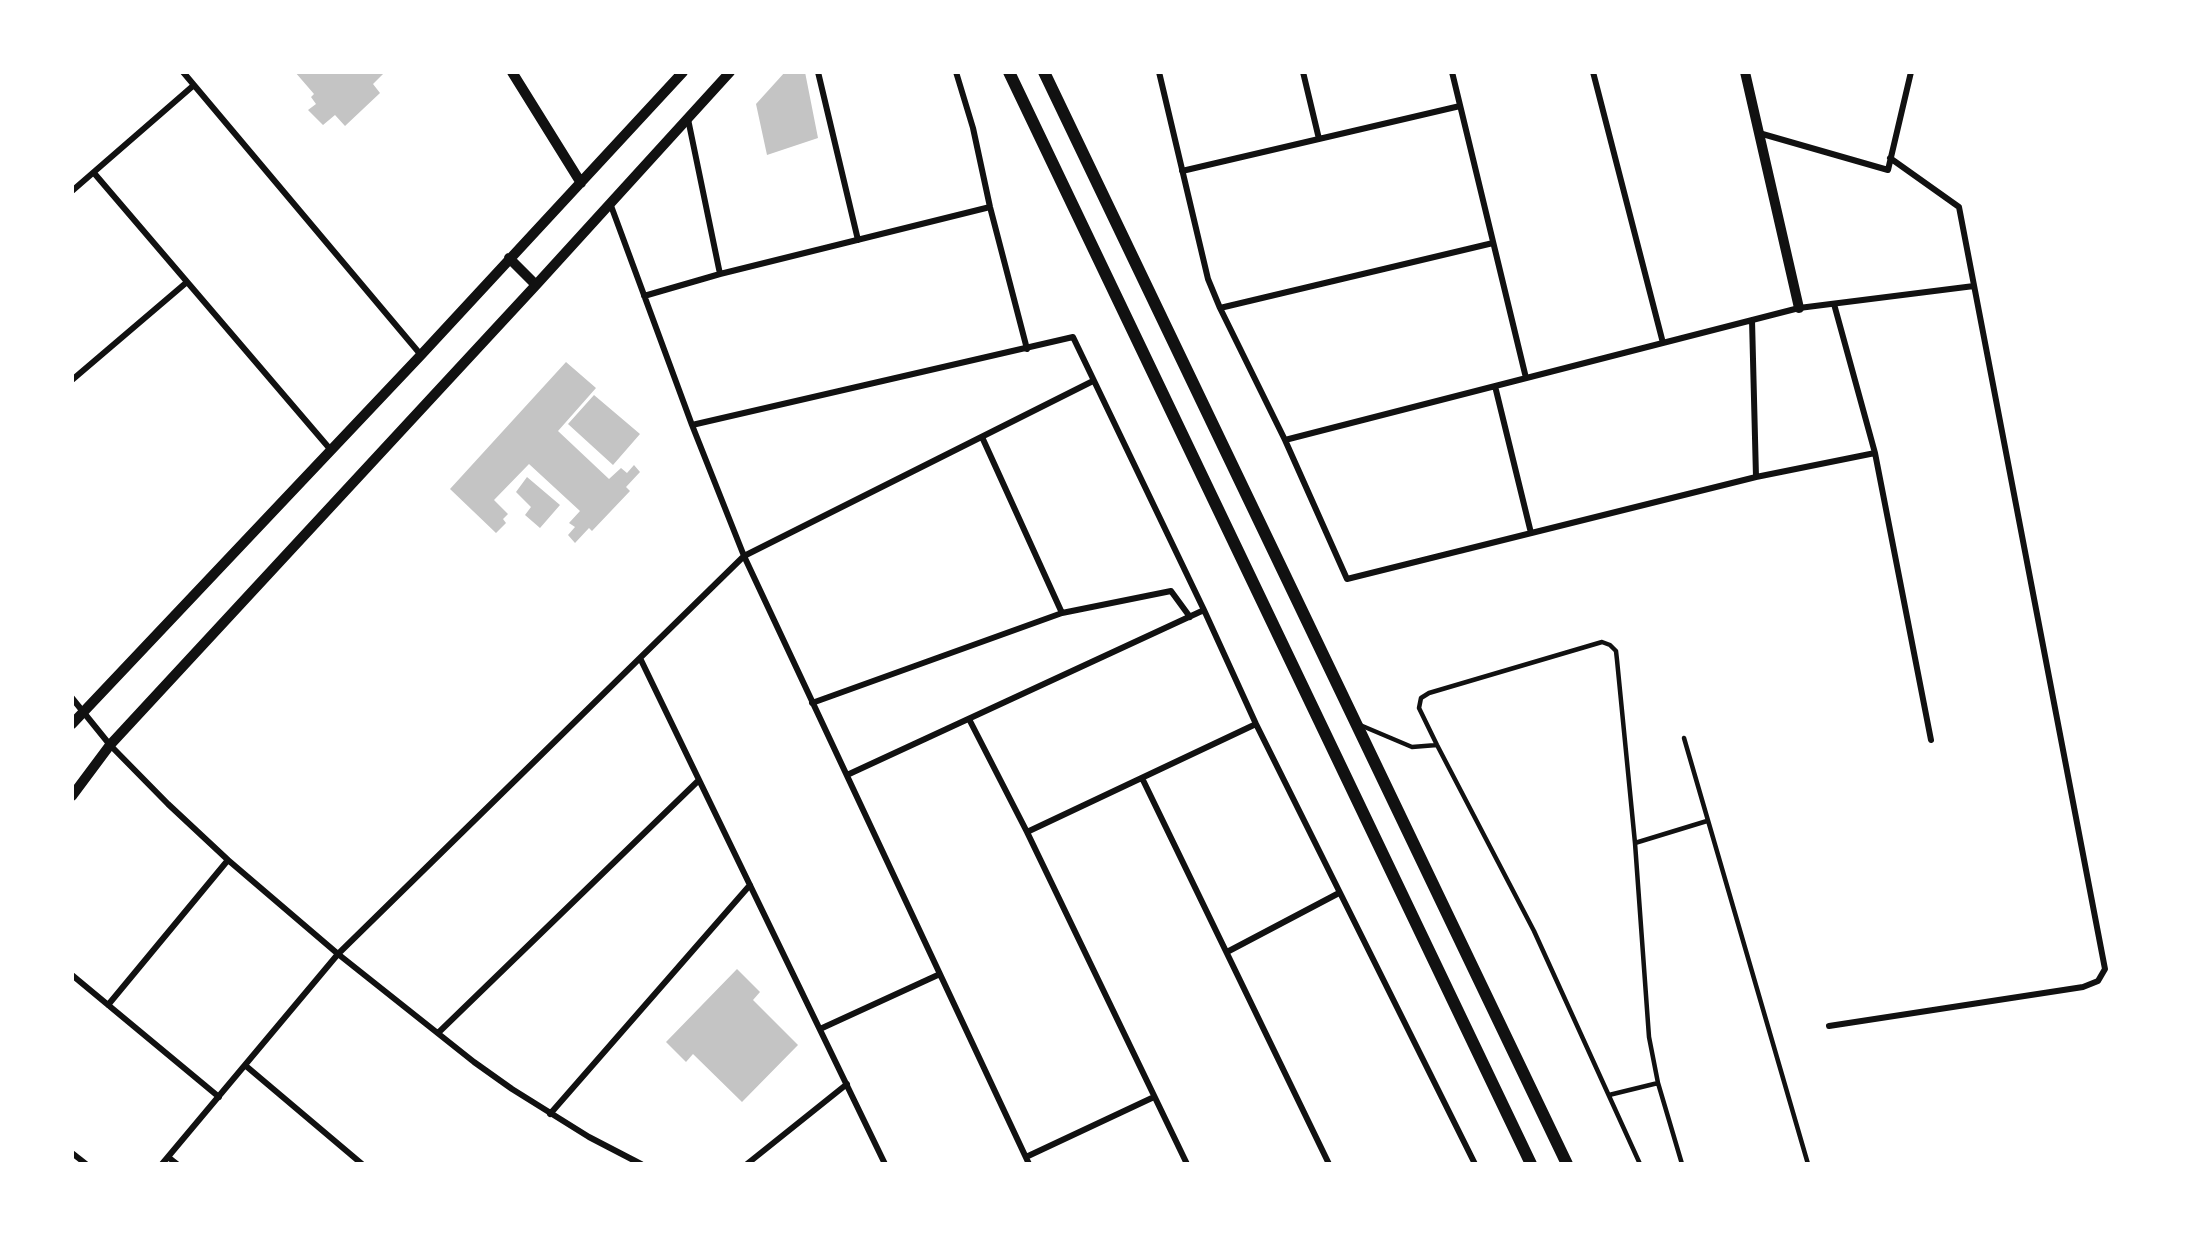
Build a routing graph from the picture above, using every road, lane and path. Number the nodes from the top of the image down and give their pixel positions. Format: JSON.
{"nodes":[{"id":1,"x":183,"y":72,"type":"edge"},
{"id":2,"x":512,"y":72,"type":"edge"},
{"id":3,"x":683,"y":72,"type":"edge"},
{"id":4,"x":730,"y":72,"type":"edge"},
{"id":5,"x":818,"y":72,"type":"edge"},
{"id":6,"x":956,"y":72,"type":"edge"},
{"id":7,"x":1009,"y":72,"type":"edge"},
{"id":8,"x":1044,"y":72,"type":"edge"},
{"id":9,"x":1159,"y":72,"type":"edge"},
{"id":10,"x":1303,"y":72,"type":"edge"},
{"id":11,"x":1452,"y":72,"type":"edge"},
{"id":12,"x":1593,"y":72,"type":"edge"},
{"id":13,"x":1745,"y":72,"type":"edge"},
{"id":14,"x":1911,"y":72,"type":"edge"},
{"id":15,"x":194,"y":85,"type":"junction"},
{"id":16,"x":1460,"y":106,"type":"junction"},
{"id":17,"x":688,"y":119,"type":"junction"},
{"id":18,"x":1759,"y":133,"type":"junction"},
{"id":19,"x":1319,"y":139,"type":"junction"},
{"id":20,"x":1890,"y":158,"type":"junction"},
{"id":21,"x":1182,"y":171,"type":"junction"},
{"id":22,"x":94,"y":172,"type":"junction"},
{"id":23,"x":581,"y":183,"type":"junction"},
{"id":24,"x":72,"y":191,"type":"edge"},
{"id":25,"x":610,"y":202,"type":"junction"},
{"id":26,"x":990,"y":207,"type":"junction"},
{"id":27,"x":858,"y":240,"type":"junction"},
{"id":28,"x":1493,"y":243,"type":"junction"},
{"id":29,"x":509,"y":258,"type":"junction"},
{"id":30,"x":720,"y":274,"type":"junction"},
{"id":31,"x":187,"y":282,"type":"junction"},
{"id":32,"x":536,"y":285,"type":"junction"},
{"id":33,"x":1974,"y":286,"type":"junction"},
{"id":34,"x":644,"y":296,"type":"junction"},
{"id":35,"x":1834,"y":304,"type":"junction"},
{"id":36,"x":1220,"y":308,"type":"junction"},
{"id":37,"x":1799,"y":308,"type":"junction"},
{"id":38,"x":1752,"y":320,"type":"junction"},
{"id":39,"x":1663,"y":343,"type":"junction"},
{"id":40,"x":1027,"y":349,"type":"junction"},
{"id":41,"x":421,"y":355,"type":"junction"},
{"id":42,"x":1526,"y":378,"type":"junction"},
{"id":43,"x":72,"y":380,"type":"edge"},
{"id":44,"x":1093,"y":381,"type":"junction"},
{"id":45,"x":1495,"y":386,"type":"junction"},
{"id":46,"x":692,"y":425,"type":"junction"},
{"id":47,"x":982,"y":437,"type":"junction"},
{"id":48,"x":1285,"y":440,"type":"junction"},
{"id":49,"x":330,"y":449,"type":"junction"},
{"id":50,"x":1875,"y":453,"type":"junction"},
{"id":51,"x":1756,"y":477,"type":"junction"},
{"id":52,"x":1531,"y":533,"type":"junction"},
{"id":53,"x":744,"y":556,"type":"junction"},
{"id":54,"x":1204,"y":610,"type":"junction"},
{"id":55,"x":1062,"y":612,"type":"junction"},
{"id":56,"x":1190,"y":617,"type":"junction"},
{"id":57,"x":640,"y":658,"type":"junction"},
{"id":58,"x":72,"y":698,"type":"edge"},
{"id":59,"x":812,"y":703,"type":"junction"},
{"id":60,"x":84,"y":711,"type":"junction"},
{"id":61,"x":969,"y":719,"type":"junction"},
{"id":62,"x":72,"y":724,"type":"edge"},
{"id":63,"x":1256,"y":724,"type":"junction"},
{"id":64,"x":1356,"y":724,"type":"junction"},
{"id":65,"x":1683,"y":738,"type":"dead end"},
{"id":66,"x":1931,"y":740,"type":"dead end"},
{"id":67,"x":110,"y":745,"type":"junction"},
{"id":68,"x":1437,"y":746,"type":"junction"},
{"id":69,"x":847,"y":775,"type":"junction"},
{"id":70,"x":1142,"y":778,"type":"junction"},
{"id":71,"x":699,"y":780,"type":"junction"},
{"id":72,"x":72,"y":796,"type":"edge"},
{"id":73,"x":1707,"y":820,"type":"junction"},
{"id":74,"x":1027,"y":832,"type":"junction"},
{"id":75,"x":1635,"y":843,"type":"junction"},
{"id":76,"x":228,"y":860,"type":"junction"},
{"id":77,"x":750,"y":885,"type":"junction"},
{"id":78,"x":1339,"y":893,"type":"junction"},
{"id":79,"x":1227,"y":952,"type":"junction"},
{"id":80,"x":338,"y":954,"type":"junction"},
{"id":81,"x":940,"y":974,"type":"junction"},
{"id":82,"x":72,"y":975,"type":"edge"},
{"id":83,"x":108,"y":1005,"type":"junction"},
{"id":84,"x":1829,"y":1026,"type":"dead end"},
{"id":85,"x":820,"y":1029,"type":"junction"},
{"id":86,"x":438,"y":1033,"type":"junction"},
{"id":87,"x":246,"y":1066,"type":"junction"},
{"id":88,"x":1658,"y":1083,"type":"junction"},
{"id":89,"x":847,"y":1084,"type":"junction"},
{"id":90,"x":1609,"y":1095,"type":"junction"},
{"id":91,"x":1154,"y":1096,"type":"junction"},
{"id":92,"x":219,"y":1097,"type":"junction"},
{"id":93,"x":550,"y":1114,"type":"junction"},
{"id":94,"x":72,"y":1153,"type":"edge"},
{"id":95,"x":168,"y":1157,"type":"junction"},
{"id":96,"x":1026,"y":1157,"type":"junction"},
{"id":97,"x":86,"y":1164,"type":"edge"},
{"id":98,"x":162,"y":1164,"type":"edge"},
{"id":99,"x":177,"y":1164,"type":"edge"},
{"id":100,"x":362,"y":1164,"type":"edge"},
{"id":101,"x":640,"y":1164,"type":"edge"},
{"id":102,"x":747,"y":1164,"type":"edge"},
{"id":103,"x":885,"y":1164,"type":"edge"},
{"id":104,"x":1029,"y":1164,"type":"edge"},
{"id":105,"x":1187,"y":1164,"type":"edge"},
{"id":106,"x":1329,"y":1164,"type":"edge"},
{"id":107,"x":1475,"y":1164,"type":"edge"},
{"id":108,"x":1531,"y":1164,"type":"edge"},
{"id":109,"x":1567,"y":1164,"type":"edge"},
{"id":110,"x":1640,"y":1164,"type":"edge"},
{"id":111,"x":1682,"y":1164,"type":"edge"},
{"id":112,"x":1808,"y":1164,"type":"edge"}],
"edges":[{"from":1,"to":15,"type":"street"},
{"from":2,"to":23,"type":"street"},
{"from":3,"to":23,"type":"street"},
{"from":4,"to":17,"type":"street"},
{"from":5,"to":27,"type":"street"},
{"from":6,"to":26,"type":"street"},
{"from":7,"to":108,"type":"main road"},
{"from":8,"to":64,"type":"main road"},
{"from":9,"to":21,"type":"street"},
{"from":10,"to":19,"type":"street"},
{"from":11,"to":16,"type":"street"},
{"from":12,"to":39,"type":"street"},
{"from":13,"to":18,"type":"street"},
{"from":14,"to":20,"type":"street"},
{"from":15,"to":22,"type":"street"},
{"from":15,"to":41,"type":"street"},
{"from":16,"to":19,"type":"street"},
{"from":16,"to":28,"type":"street"},
{"from":17,"to":25,"type":"street"},
{"from":17,"to":30,"type":"street"},
{"from":18,"to":20,"type":"street"},
{"from":18,"to":37,"type":"street"},
{"from":19,"to":21,"type":"street"},
{"from":20,"to":33,"type":"street"},
{"from":21,"to":36,"type":"street"},
{"from":22,"to":24,"type":"street"},
{"from":22,"to":31,"type":"street"},
{"from":23,"to":29,"type":"street"},
{"from":25,"to":32,"type":"street"},
{"from":25,"to":34,"type":"street"},
{"from":26,"to":27,"type":"street"},
{"from":26,"to":40,"type":"street"},
{"from":27,"to":30,"type":"street"},
{"from":28,"to":36,"type":"street"},
{"from":28,"to":42,"type":"street"},
{"from":29,"to":32,"type":"street"},
{"from":29,"to":41,"type":"street"},
{"from":30,"to":34,"type":"street"},
{"from":31,"to":43,"type":"street"},
{"from":31,"to":49,"type":"street"},
{"from":32,"to":67,"type":"street"},
{"from":33,"to":35,"type":"street"},
{"from":33,"to":84,"type":"street"},
{"from":34,"to":46,"type":"street"},
{"from":35,"to":37,"type":"street"},
{"from":35,"to":50,"type":"street"},
{"from":36,"to":48,"type":"street"},
{"from":37,"to":38,"type":"street"},
{"from":38,"to":39,"type":"street"},
{"from":38,"to":51,"type":"street"},
{"from":39,"to":42,"type":"street"},
{"from":40,"to":44,"type":"street"},
{"from":40,"to":46,"type":"street"},
{"from":41,"to":49,"type":"street"},
{"from":42,"to":45,"type":"street"},
{"from":44,"to":47,"type":"street"},
{"from":44,"to":54,"type":"street"},
{"from":45,"to":48,"type":"street"},
{"from":45,"to":52,"type":"street"},
{"from":46,"to":53,"type":"street"},
{"from":47,"to":53,"type":"street"},
{"from":47,"to":55,"type":"street"},
{"from":48,"to":52,"type":"street"},
{"from":49,"to":60,"type":"street"},
{"from":50,"to":51,"type":"street"},
{"from":50,"to":66,"type":"street"},
{"from":51,"to":52,"type":"street"},
{"from":53,"to":57,"type":"street"},
{"from":53,"to":59,"type":"street"},
{"from":54,"to":56,"type":"street"},
{"from":54,"to":63,"type":"street"},
{"from":55,"to":56,"type":"street"},
{"from":55,"to":59,"type":"street"},
{"from":56,"to":61,"type":"street"},
{"from":57,"to":71,"type":"street"},
{"from":57,"to":80,"type":"street"},
{"from":58,"to":60,"type":"street"},
{"from":59,"to":69,"type":"street"},
{"from":60,"to":62,"type":"street"},
{"from":60,"to":67,"type":"street"},
{"from":61,"to":69,"type":"street"},
{"from":61,"to":74,"type":"street"},
{"from":63,"to":70,"type":"street"},
{"from":63,"to":78,"type":"street"},
{"from":64,"to":68,"type":"lane"},
{"from":64,"to":109,"type":"main road"},
{"from":65,"to":73,"type":"lane"},
{"from":67,"to":72,"type":"street"},
{"from":67,"to":76,"type":"street"},
{"from":68,"to":75,"type":"lane"},
{"from":68,"to":90,"type":"lane"},
{"from":69,"to":81,"type":"street"},
{"from":70,"to":74,"type":"street"},
{"from":70,"to":79,"type":"street"},
{"from":71,"to":77,"type":"street"},
{"from":71,"to":86,"type":"street"},
{"from":73,"to":75,"type":"lane"},
{"from":73,"to":112,"type":"lane"},
{"from":74,"to":91,"type":"street"},
{"from":75,"to":88,"type":"lane"},
{"from":76,"to":80,"type":"street"},
{"from":76,"to":83,"type":"street"},
{"from":77,"to":85,"type":"street"},
{"from":77,"to":93,"type":"street"},
{"from":78,"to":79,"type":"street"},
{"from":78,"to":107,"type":"street"},
{"from":79,"to":106,"type":"street"},
{"from":80,"to":86,"type":"street"},
{"from":80,"to":87,"type":"street"},
{"from":81,"to":85,"type":"street"},
{"from":81,"to":96,"type":"street"},
{"from":82,"to":83,"type":"street"},
{"from":83,"to":92,"type":"street"},
{"from":85,"to":89,"type":"street"},
{"from":86,"to":93,"type":"street"},
{"from":87,"to":92,"type":"street"},
{"from":87,"to":100,"type":"street"},
{"from":88,"to":90,"type":"lane"},
{"from":88,"to":111,"type":"lane"},
{"from":89,"to":102,"type":"street"},
{"from":89,"to":103,"type":"street"},
{"from":90,"to":110,"type":"lane"},
{"from":91,"to":96,"type":"street"},
{"from":91,"to":105,"type":"street"},
{"from":92,"to":95,"type":"street"},
{"from":93,"to":101,"type":"street"},
{"from":94,"to":97,"type":"street"},
{"from":95,"to":98,"type":"street"},
{"from":95,"to":99,"type":"street"},
{"from":96,"to":104,"type":"street"}]}
